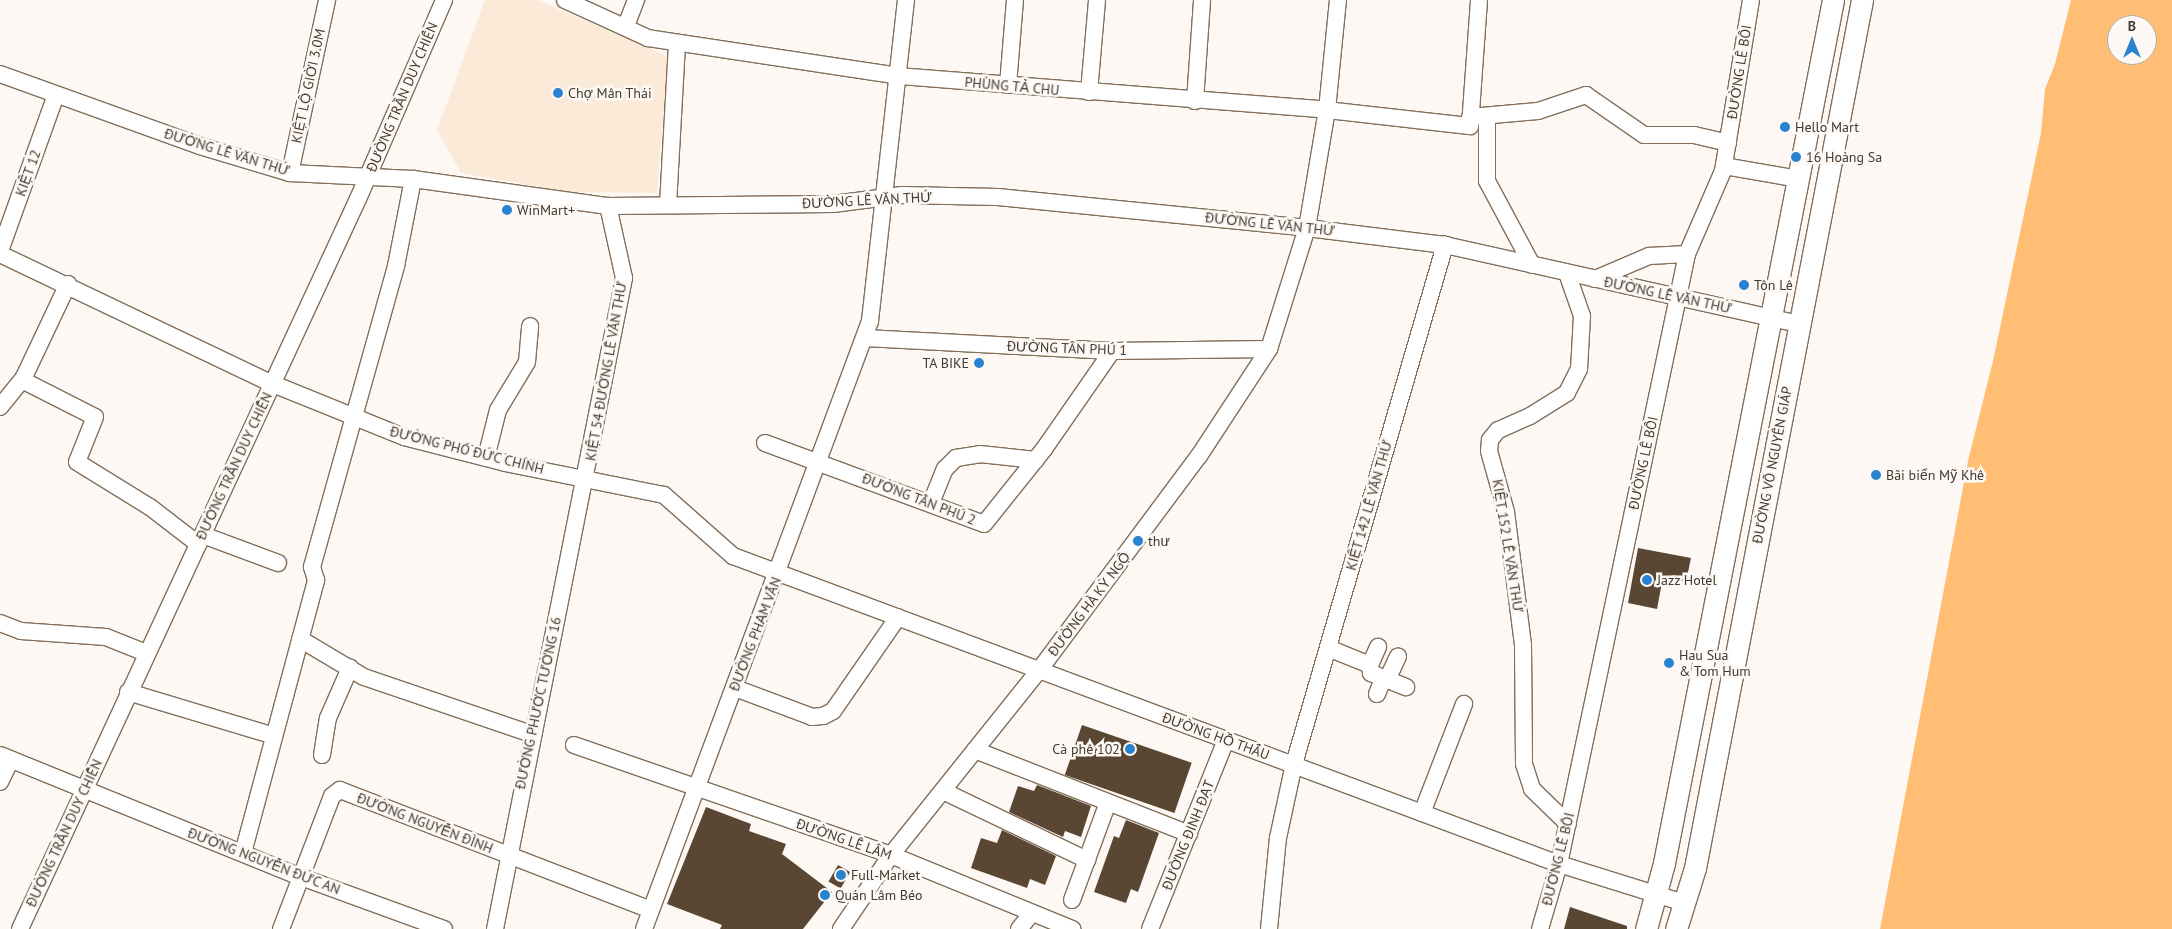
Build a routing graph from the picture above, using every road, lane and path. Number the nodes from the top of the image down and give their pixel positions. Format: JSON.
{"nodes":[{"id":1,"x":327,"y":0,"type":"edge"},
{"id":2,"x":444,"y":0,"type":"edge"},
{"id":3,"x":565,"y":0,"type":"edge"},
{"id":4,"x":636,"y":0,"type":"edge"},
{"id":5,"x":906,"y":0,"type":"edge"},
{"id":6,"x":1015,"y":0,"type":"edge"},
{"id":7,"x":1097,"y":0,"type":"edge"},
{"id":8,"x":1202,"y":0,"type":"edge"},
{"id":9,"x":1338,"y":0,"type":"edge"},
{"id":10,"x":1479,"y":0,"type":"edge"},
{"id":11,"x":1750,"y":0,"type":"edge"},
{"id":12,"x":1833,"y":0,"type":"edge"},
{"id":13,"x":1862,"y":0,"type":"edge"},
{"id":14,"x":626,"y":26,"type":"junction"},
{"id":15,"x":677,"y":42,"type":"junction"},
{"id":16,"x":0,"y":74,"type":"edge"},
{"id":17,"x":899,"y":76,"type":"junction"},
{"id":18,"x":1008,"y":85,"type":"junction"},
{"id":19,"x":1089,"y":92,"type":"junction"},
{"id":20,"x":56,"y":95,"type":"junction"},
{"id":21,"x":1195,"y":101,"type":"junction"},
{"id":22,"x":1327,"y":110,"type":"junction"},
{"id":23,"x":1487,"y":116,"type":"junction"},
{"id":24,"x":1470,"y":121,"type":"junction"},
{"id":25,"x":1728,"y":142,"type":"junction"},
{"id":26,"x":1724,"y":166,"type":"junction"},
{"id":27,"x":290,"y":172,"type":"junction"},
{"id":28,"x":368,"y":176,"type":"junction"},
{"id":29,"x":1799,"y":179,"type":"junction"},
{"id":30,"x":413,"y":180,"type":"junction"},
{"id":31,"x":882,"y":201,"type":"junction"},
{"id":32,"x":668,"y":205,"type":"junction"},
{"id":33,"x":608,"y":206,"type":"junction"},
{"id":34,"x":1307,"y":228,"type":"junction"},
{"id":35,"x":1444,"y":245,"type":"junction"},
{"id":36,"x":0,"y":253,"type":"edge"},
{"id":37,"x":1687,"y":254,"type":"junction"},
{"id":38,"x":1532,"y":264,"type":"junction"},
{"id":39,"x":1567,"y":272,"type":"junction"},
{"id":40,"x":1595,"y":279,"type":"junction"},
{"id":41,"x":68,"y":284,"type":"junction"},
{"id":42,"x":1677,"y":296,"type":"junction"},
{"id":43,"x":1771,"y":318,"type":"junction"},
{"id":44,"x":1799,"y":324,"type":"junction"},
{"id":45,"x":530,"y":326,"type":"dead end"},
{"id":46,"x":865,"y":338,"type":"junction"},
{"id":47,"x":1269,"y":349,"type":"junction"},
{"id":48,"x":1112,"y":352,"type":"junction"},
{"id":49,"x":24,"y":377,"type":"junction"},
{"id":50,"x":272,"y":384,"type":"junction"},
{"id":51,"x":0,"y":407,"type":"edge"},
{"id":52,"x":354,"y":417,"type":"junction"},
{"id":53,"x":765,"y":443,"type":"dead end"},
{"id":54,"x":486,"y":458,"type":"junction"},
{"id":55,"x":1036,"y":460,"type":"junction"},
{"id":56,"x":821,"y":461,"type":"junction"},
{"id":57,"x":587,"y":478,"type":"junction"},
{"id":58,"x":931,"y":503,"type":"junction"},
{"id":59,"x":200,"y":540,"type":"junction"},
{"id":60,"x":278,"y":563,"type":"dead end"},
{"id":61,"x":779,"y":573,"type":"junction"},
{"id":62,"x":898,"y":617,"type":"junction"},
{"id":63,"x":0,"y":623,"type":"edge"},
{"id":64,"x":300,"y":639,"type":"junction"},
{"id":65,"x":1378,"y":647,"type":"dead end"},
{"id":66,"x":1328,"y":648,"type":"junction"},
{"id":67,"x":146,"y":653,"type":"junction"},
{"id":68,"x":1398,"y":656,"type":"dead end"},
{"id":69,"x":1370,"y":665,"type":"junction"},
{"id":70,"x":350,"y":668,"type":"junction"},
{"id":71,"x":1040,"y":670,"type":"junction"},
{"id":72,"x":1383,"y":684,"type":"junction"},
{"id":73,"x":1406,"y":687,"type":"dead end"},
{"id":74,"x":735,"y":688,"type":"junction"},
{"id":75,"x":128,"y":692,"type":"junction"},
{"id":76,"x":1464,"y":704,"type":"dead end"},
{"id":77,"x":531,"y":734,"type":"junction"},
{"id":78,"x":271,"y":735,"type":"junction"},
{"id":79,"x":1226,"y":740,"type":"junction"},
{"id":80,"x":574,"y":745,"type":"dead end"},
{"id":81,"x":975,"y":750,"type":"junction"},
{"id":82,"x":322,"y":755,"type":"dead end"},
{"id":83,"x":5,"y":757,"type":"edge"},
{"id":84,"x":1294,"y":764,"type":"junction"},
{"id":85,"x":0,"y":782,"type":"edge"},
{"id":86,"x":697,"y":788,"type":"junction"},
{"id":87,"x":85,"y":789,"type":"junction"},
{"id":88,"x":943,"y":791,"type":"junction"},
{"id":89,"x":1108,"y":802,"type":"junction"},
{"id":90,"x":1422,"y":813,"type":"junction"},
{"id":91,"x":1568,"y":824,"type":"junction"},
{"id":92,"x":1188,"y":834,"type":"junction"},
{"id":93,"x":242,"y":853,"type":"junction"},
{"id":94,"x":507,"y":855,"type":"junction"},
{"id":95,"x":891,"y":855,"type":"junction"},
{"id":96,"x":1087,"y":860,"type":"junction"},
{"id":97,"x":1559,"y":864,"type":"junction"},
{"id":98,"x":301,"y":876,"type":"junction"},
{"id":99,"x":1655,"y":895,"type":"junction"},
{"id":100,"x":1072,"y":900,"type":"dead end"},
{"id":101,"x":1684,"y":903,"type":"junction"},
{"id":102,"x":651,"y":910,"type":"junction"},
{"id":103,"x":1032,"y":913,"type":"junction"},
{"id":104,"x":20,"y":929,"type":"edge"},
{"id":105,"x":281,"y":929,"type":"edge"},
{"id":106,"x":444,"y":929,"type":"edge"},
{"id":107,"x":494,"y":929,"type":"edge"},
{"id":108,"x":644,"y":929,"type":"edge"},
{"id":109,"x":842,"y":929,"type":"edge"},
{"id":110,"x":1019,"y":929,"type":"edge"},
{"id":111,"x":1072,"y":929,"type":"edge"},
{"id":112,"x":1150,"y":929,"type":"edge"},
{"id":113,"x":1269,"y":929,"type":"edge"},
{"id":114,"x":1540,"y":929,"type":"edge"},
{"id":115,"x":1646,"y":929,"type":"edge"},
{"id":116,"x":1676,"y":929,"type":"edge"}],
"edges":[{"from":1,"to":27,"type":"street","name":"KIỆT LỘ GIỜI 3.0M"},
{"from":2,"to":28,"type":"street","name":"ĐƯỜNG TRẦN DUY CHIẾN"},
{"from":3,"to":14,"type":"street","name":"PHÙNG TẢ CHU"},
{"from":4,"to":14,"type":"street"},
{"from":5,"to":17,"type":"street"},
{"from":6,"to":18,"type":"street"},
{"from":7,"to":19,"type":"street"},
{"from":8,"to":21,"type":"street"},
{"from":9,"to":22,"type":"street","name":"ĐƯỜNG HÀ KỲ NGỘ"},
{"from":10,"to":24,"type":"street"},
{"from":11,"to":25,"type":"street","name":"ĐƯỜNG LÊ BÔI"},
{"from":12,"to":29,"type":"main road","name":"ĐƯỜNG VÕ NGUYÊN GIÁP"},
{"from":13,"to":44,"type":"main road","name":"ĐƯỜNG VÕ NGUYÊN GIÁP"},
{"from":14,"to":15,"type":"street","name":"PHÙNG TẢ CHU"},
{"from":15,"to":17,"type":"street","name":"PHÙNG TẢ CHU"},
{"from":15,"to":32,"type":"street"},
{"from":16,"to":20,"type":"street","name":"ĐƯỜNG LÊ VĂN THỨ"},
{"from":17,"to":18,"type":"street","name":"PHÙNG TẢ CHU"},
{"from":17,"to":31,"type":"street","name":"ĐƯỜNG PHẠM VẤN"},
{"from":18,"to":19,"type":"street","name":"PHÙNG TẢ CHU"},
{"from":19,"to":21,"type":"street","name":"PHÙNG TẢ CHU"},
{"from":20,"to":27,"type":"street","name":"ĐƯỜNG LÊ VĂN THỨ"},
{"from":20,"to":36,"type":"street","name":"KIỆT 12"},
{"from":21,"to":22,"type":"street","name":"PHÙNG TẢ CHU"},
{"from":22,"to":24,"type":"street","name":"PHÙNG TẢ CHU"},
{"from":22,"to":34,"type":"street","name":"ĐƯỜNG HÀ KỲ NGỘ"},
{"from":23,"to":24,"type":"street","name":"PHÙNG TẢ CHU"},
{"from":23,"to":25,"type":"street","name":"PHÙNG TẢ CHU"},
{"from":23,"to":38,"type":"street"},
{"from":25,"to":26,"type":"street","name":"ĐƯỜNG LÊ BÔI"},
{"from":26,"to":29,"type":"street"},
{"from":26,"to":37,"type":"street","name":"ĐƯỜNG LÊ BÔI"},
{"from":27,"to":28,"type":"street","name":"ĐƯỜNG LÊ VĂN THỨ"},
{"from":28,"to":30,"type":"street","name":"ĐƯỜNG LÊ VĂN THỨ"},
{"from":28,"to":50,"type":"street","name":"ĐƯỜNG TRẦN DUY CHIẾN"},
{"from":29,"to":43,"type":"main road","name":"ĐƯỜNG VÕ NGUYÊN GIÁP"},
{"from":30,"to":33,"type":"street","name":"ĐƯỜNG LÊ VĂN THỨ"},
{"from":30,"to":52,"type":"street"},
{"from":31,"to":32,"type":"street","name":"ĐƯỜNG LÊ VĂN THỨ"},
{"from":31,"to":34,"type":"street","name":"ĐƯỜNG LÊ VĂN THỨ"},
{"from":31,"to":46,"type":"street","name":"ĐƯỜNG PHẠM VẤN"},
{"from":32,"to":33,"type":"street","name":"ĐƯỜNG LÊ VĂN THỨ"},
{"from":33,"to":57,"type":"street","name":"KIỆT 54 ĐƯỜNG LÊ VĂN THỨ"},
{"from":34,"to":35,"type":"street","name":"ĐƯỜNG LÊ VĂN THỨ"},
{"from":34,"to":47,"type":"street","name":"ĐƯỜNG HÀ KỲ NGỘ"},
{"from":35,"to":38,"type":"street","name":"ĐƯỜNG LÊ VĂN THỨ"},
{"from":35,"to":66,"type":"street","name":"KIỆT 142 LÊ VĂN THỨ"},
{"from":36,"to":41,"type":"street","name":"ĐƯỜNG PHÓ ĐỨC CHÍNH"},
{"from":37,"to":40,"type":"street"},
{"from":37,"to":42,"type":"street","name":"ĐƯỜNG LÊ BÔI"},
{"from":38,"to":39,"type":"street","name":"ĐƯỜNG LÊ VĂN THỨ"},
{"from":39,"to":40,"type":"street","name":"ĐƯỜNG LÊ VĂN THỨ"},
{"from":39,"to":91,"type":"street","name":"KIỆT 152 LÊ VĂN THỨ"},
{"from":40,"to":42,"type":"street","name":"ĐƯỜNG LÊ VĂN THỨ"},
{"from":41,"to":49,"type":"street"},
{"from":41,"to":50,"type":"street","name":"ĐƯỜNG PHÓ ĐỨC CHÍNH"},
{"from":42,"to":43,"type":"street","name":"ĐƯỜNG LÊ VĂN THỨ"},
{"from":42,"to":91,"type":"street","name":"ĐƯỜNG LÊ BÔI"},
{"from":43,"to":44,"type":"street","name":"ĐƯỜNG LÊ VĂN THỨ"},
{"from":43,"to":99,"type":"main road","name":"ĐƯỜNG VÕ NGUYÊN GIÁP"},
{"from":44,"to":101,"type":"main road","name":"ĐƯỜNG VÕ NGUYÊN GIÁP"},
{"from":45,"to":54,"type":"street"},
{"from":46,"to":48,"type":"street","name":"ĐƯỜNG TÂN PHÚ 1"},
{"from":46,"to":56,"type":"street","name":"ĐƯỜNG PHẠM VẤN"},
{"from":47,"to":48,"type":"street","name":"ĐƯỜNG TÂN PHÚ 1"},
{"from":47,"to":71,"type":"street","name":"ĐƯỜNG HÀ KỲ NGỘ"},
{"from":48,"to":55,"type":"street","name":"ĐƯỜNG TÂN PHÚ 2"},
{"from":49,"to":51,"type":"street"},
{"from":49,"to":59,"type":"street"},
{"from":50,"to":52,"type":"street","name":"ĐƯỜNG PHÓ ĐỨC CHÍNH"},
{"from":50,"to":59,"type":"street","name":"ĐƯỜNG TRẦN DUY CHIẾN"},
{"from":52,"to":54,"type":"street","name":"ĐƯỜNG PHÓ ĐỨC CHÍNH"},
{"from":52,"to":64,"type":"street"},
{"from":53,"to":56,"type":"street","name":"ĐƯỜNG TÂN PHÚ 2"},
{"from":54,"to":57,"type":"street","name":"ĐƯỜNG PHÓ ĐỨC CHÍNH"},
{"from":55,"to":58,"type":"street"},
{"from":55,"to":58,"type":"street","name":"ĐƯỜNG TÂN PHÚ 2"},
{"from":56,"to":58,"type":"street","name":"ĐƯỜNG TÂN PHÚ 2"},
{"from":56,"to":61,"type":"street","name":"ĐƯỜNG PHẠM VẤN"},
{"from":57,"to":61,"type":"street","name":"ĐƯỜNG PHÓ ĐỨC CHÍNH"},
{"from":57,"to":77,"type":"street","name":"ĐƯỜNG PHƯỚC TƯỜNG 16"},
{"from":59,"to":60,"type":"street"},
{"from":59,"to":67,"type":"street","name":"ĐƯỜNG TRẦN DUY CHIẾN"},
{"from":61,"to":62,"type":"street","name":"ĐƯỜNG HỒ THẤU"},
{"from":61,"to":74,"type":"street","name":"ĐƯỜNG PHẠM VẤN"},
{"from":62,"to":71,"type":"street","name":"ĐƯỜNG HỒ THẤU"},
{"from":62,"to":74,"type":"street"},
{"from":63,"to":67,"type":"street"},
{"from":64,"to":70,"type":"street"},
{"from":64,"to":78,"type":"street"},
{"from":65,"to":69,"type":"street"},
{"from":66,"to":69,"type":"street"},
{"from":66,"to":84,"type":"street","name":"KIỆT 142 LÊ VĂN THỨ"},
{"from":67,"to":75,"type":"street","name":"ĐƯỜNG TRẦN DUY CHIẾN"},
{"from":68,"to":72,"type":"street"},
{"from":69,"to":72,"type":"street"},
{"from":70,"to":77,"type":"street"},
{"from":70,"to":82,"type":"street"},
{"from":71,"to":79,"type":"street","name":"ĐƯỜNG HỒ THẤU"},
{"from":71,"to":81,"type":"street","name":"ĐƯỜNG HÀ KỲ NGỘ"},
{"from":72,"to":73,"type":"street"},
{"from":74,"to":86,"type":"street","name":"ĐƯỜNG PHẠM VẤN"},
{"from":75,"to":78,"type":"street"},
{"from":75,"to":87,"type":"street","name":"ĐƯỜNG TRẦN DUY CHIẾN"},
{"from":76,"to":90,"type":"street"},
{"from":77,"to":94,"type":"street","name":"ĐƯỜNG PHƯỚC TƯỜNG 16"},
{"from":78,"to":93,"type":"street"},
{"from":79,"to":84,"type":"street","name":"ĐƯỜNG HỒ THẤU"},
{"from":79,"to":92,"type":"street","name":"ĐƯỜNG ĐINH ĐẠT"},
{"from":80,"to":86,"type":"street","name":"ĐƯỜNG LÊ LÂM"},
{"from":81,"to":88,"type":"street","name":"ĐƯỜNG HÀ KỲ NGỘ"},
{"from":81,"to":89,"type":"street"},
{"from":83,"to":85,"type":"street"},
{"from":83,"to":87,"type":"street"},
{"from":84,"to":90,"type":"street","name":"ĐƯỜNG HỒ THẤU"},
{"from":84,"to":113,"type":"street","name":"KIỆT 142 LÊ VĂN THỨ"},
{"from":86,"to":95,"type":"street","name":"ĐƯỜNG LÊ LÂM"},
{"from":86,"to":102,"type":"street","name":"ĐƯỜNG PHẠM VẤN"},
{"from":87,"to":93,"type":"street","name":"ĐƯỜNG NGUYỄN ĐỨC AN"},
{"from":87,"to":104,"type":"street","name":"ĐƯỜNG TRẦN DUY CHIẾN"},
{"from":88,"to":95,"type":"street","name":"ĐƯỜNG HÀ KỲ NGỘ"},
{"from":88,"to":96,"type":"street"},
{"from":89,"to":92,"type":"street"},
{"from":89,"to":96,"type":"street"},
{"from":90,"to":97,"type":"street","name":"ĐƯỜNG HỒ THẤU"},
{"from":91,"to":97,"type":"street","name":"ĐƯỜNG LÊ BÔI"},
{"from":92,"to":112,"type":"street","name":"ĐƯỜNG ĐINH ĐẠT"},
{"from":93,"to":98,"type":"street","name":"ĐƯỜNG NGUYỄN ĐỨC AN"},
{"from":94,"to":98,"type":"street","name":"ĐƯỜNG NGUYỄN ĐÌNH"},
{"from":94,"to":102,"type":"street","name":"ĐƯỜNG NGUYỄN ĐÌNH"},
{"from":94,"to":107,"type":"street","name":"ĐƯỜNG PHƯỚC TƯỜNG 16"},
{"from":95,"to":103,"type":"street","name":"ĐƯỜNG LÊ LÂM"},
{"from":95,"to":109,"type":"street","name":"ĐƯỜNG HÀ KỲ NGỘ"},
{"from":96,"to":100,"type":"street"},
{"from":97,"to":99,"type":"street","name":"ĐƯỜNG HỒ THẤU"},
{"from":97,"to":114,"type":"street","name":"ĐƯỜNG LÊ BÔI"},
{"from":98,"to":105,"type":"street","name":"ĐƯỜNG NGUYỄN ĐÌNH"},
{"from":98,"to":106,"type":"street","name":"ĐƯỜNG NGUYỄN ĐỨC AN"},
{"from":99,"to":101,"type":"street","name":"ĐƯỜNG HỒ THẤU"},
{"from":99,"to":115,"type":"main road","name":"ĐƯỜNG VÕ NGUYÊN GIÁP"},
{"from":101,"to":116,"type":"main road","name":"ĐƯỜNG VÕ NGUYÊN GIÁP"},
{"from":102,"to":108,"type":"street","name":"ĐƯỜNG PHẠM VẤN"},
{"from":103,"to":110,"type":"street"},
{"from":103,"to":111,"type":"street","name":"ĐƯỜNG LÊ LÂM"}]}
